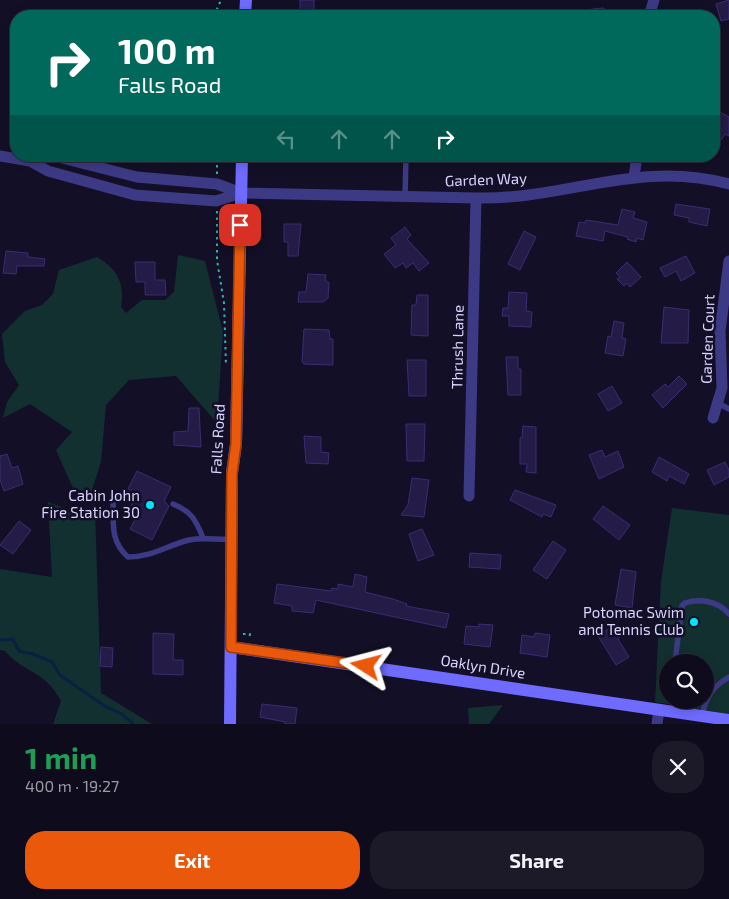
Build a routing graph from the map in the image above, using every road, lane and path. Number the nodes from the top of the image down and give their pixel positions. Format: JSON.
{"nodes":[{"id":1,"x":32,"y":162,"type":"edge"},
{"id":2,"x":77,"y":162,"type":"edge"},
{"id":3,"x":217,"y":162,"type":"edge"},
{"id":4,"x":242,"y":162,"type":"edge"},
{"id":5,"x":406,"y":162,"type":"edge"},
{"id":6,"x":636,"y":162,"type":"edge"},
{"id":7,"x":634,"y":177,"type":"junction"},
{"id":8,"x":217,"y":184,"type":"junction"},
{"id":9,"x":729,"y":184,"type":"edge"},
{"id":10,"x":241,"y":193,"type":"junction"},
{"id":11,"x":405,"y":197,"type":"junction"},
{"id":12,"x":476,"y":198,"type":"junction"},
{"id":13,"x":216,"y":201,"type":"junction"},
{"id":14,"x":729,"y":260,"type":"edge"},
{"id":15,"x":226,"y":368,"type":"dead end"},
{"id":16,"x":718,"y":403,"type":"junction"},
{"id":17,"x":729,"y":409,"type":"edge"},
{"id":18,"x":713,"y":418,"type":"dead end"},
{"id":19,"x":470,"y":496,"type":"dead end"},
{"id":20,"x":113,"y":498,"type":"dead end"},
{"id":21,"x":173,"y":504,"type":"dead end"},
{"id":22,"x":203,"y":538,"type":"junction"},
{"id":23,"x":232,"y":539,"type":"junction"},
{"id":24,"x":729,"y":614,"type":"edge"},
{"id":25,"x":231,"y":647,"type":"junction"},
{"id":26,"x":676,"y":654,"type":"edge"},
{"id":27,"x":729,"y":678,"type":"edge"},
{"id":28,"x":714,"y":687,"type":"edge"},
{"id":29,"x":659,"y":708,"type":"edge"},
{"id":30,"x":664,"y":709,"type":"joint"},
{"id":31,"x":703,"y":709,"type":"edge"},
{"id":32,"x":702,"y":716,"type":"junction"},
{"id":33,"x":729,"y":720,"type":"edge"},
{"id":34,"x":230,"y":724,"type":"edge"},
{"id":35,"x":658,"y":724,"type":"edge"}],
"edges":[{"from":1,"to":13,"type":"street"},
{"from":2,"to":8,"type":"street"},
{"from":3,"to":8,"type":"path"},
{"from":4,"to":10,"type":"main road","name":"Falls Road"},
{"from":5,"to":11,"type":"lane"},
{"from":6,"to":7,"type":"street"},
{"from":7,"to":9,"type":"street","name":"Garden Way"},
{"from":7,"to":12,"type":"street","name":"Garden Way"},
{"from":8,"to":10,"type":"street"},
{"from":10,"to":11,"type":"street","name":"Garden Way"},
{"from":10,"to":13,"type":"street"},
{"from":10,"to":23,"type":"main road","name":"Falls Road"},
{"from":11,"to":12,"type":"street","name":"Garden Way"},
{"from":12,"to":19,"type":"street","name":"Thrush Lane"},
{"from":13,"to":15,"type":"path"},
{"from":14,"to":16,"type":"street","name":"Garden Court"},
{"from":16,"to":17,"type":"lane"},
{"from":16,"to":18,"type":"street","name":"Garden Court"},
{"from":20,"to":22,"type":"lane"},
{"from":21,"to":22,"type":"lane"},
{"from":22,"to":23,"type":"lane"},
{"from":23,"to":25,"type":"main road","name":"Falls Road"},
{"from":24,"to":26,"type":"lane"},
{"from":25,"to":29,"type":"main road","name":"Oaklyn Drive"},
{"from":25,"to":34,"type":"main road","name":"Falls Road"},
{"from":27,"to":28,"type":"lane"},
{"from":30,"to":32,"type":"main road","name":"Oaklyn Drive"},
{"from":30,"to":35,"type":"street"},
{"from":31,"to":32,"type":"lane"},
{"from":32,"to":33,"type":"main road","name":"Oaklyn Drive"}]}
